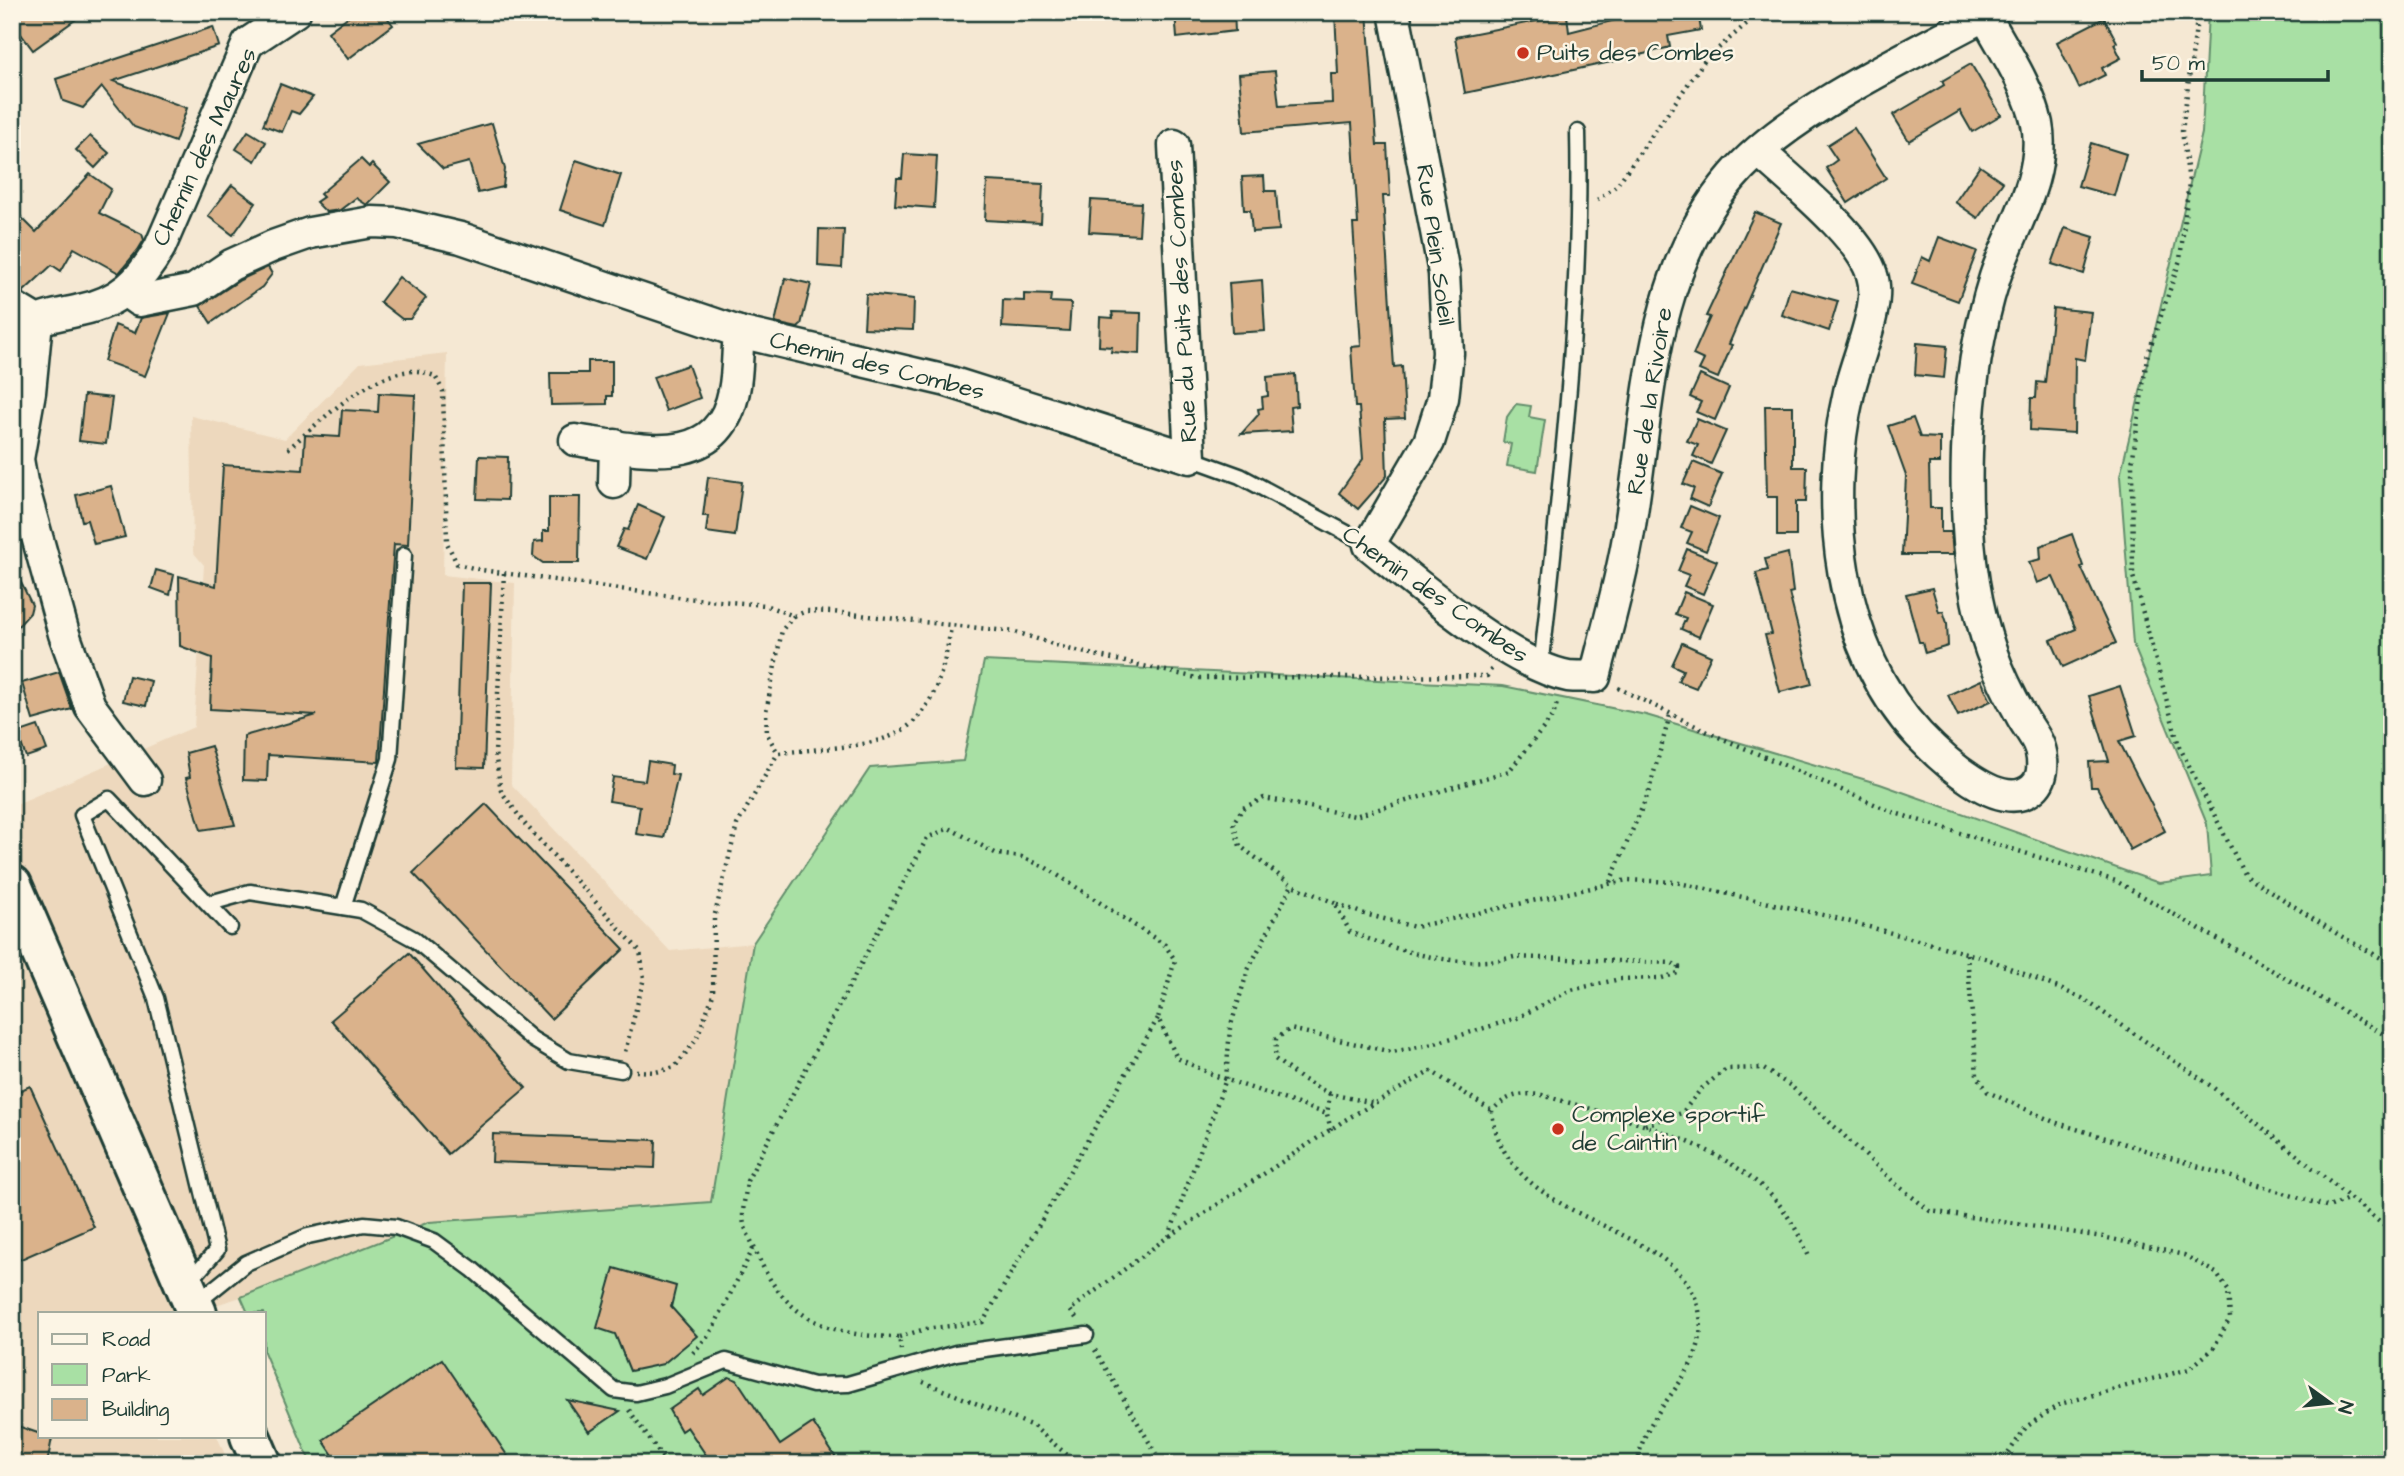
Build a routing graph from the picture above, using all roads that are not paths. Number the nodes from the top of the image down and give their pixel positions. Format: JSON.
{"nodes":[{"id":1,"x":261,"y":12,"type":"edge"},
{"id":2,"x":295,"y":12,"type":"edge"},
{"id":3,"x":1394,"y":12,"type":"edge"},
{"id":4,"x":1987,"y":13,"type":"edge"},
{"id":5,"x":248,"y":43,"type":"junction"},
{"id":6,"x":1578,"y":132,"type":"dead end"},
{"id":7,"x":1174,"y":145,"type":"dead end"},
{"id":8,"x":1759,"y":151,"type":"junction"},
{"id":9,"x":125,"y":291,"type":"junction"},
{"id":10,"x":24,"y":313,"type":"edge"},
{"id":11,"x":739,"y":332,"type":"junction"},
{"id":12,"x":575,"y":440,"type":"dead end"},
{"id":13,"x":615,"y":445,"type":"junction"},
{"id":14,"x":1190,"y":458,"type":"junction"},
{"id":15,"x":614,"y":483,"type":"dead end"},
{"id":16,"x":1369,"y":545,"type":"junction"},
{"id":17,"x":404,"y":555,"type":"dead end"},
{"id":18,"x":1538,"y":666,"type":"junction"},
{"id":19,"x":1581,"y":676,"type":"joint"},
{"id":20,"x":145,"y":780,"type":"dead end"},
{"id":21,"x":12,"y":886,"type":"edge"},
{"id":22,"x":210,"y":903,"type":"junction"},
{"id":23,"x":343,"y":907,"type":"junction"},
{"id":24,"x":230,"y":927,"type":"dead end"},
{"id":25,"x":621,"y":1070,"type":"road end"},
{"id":26,"x":192,"y":1301,"type":"edge"},
{"id":27,"x":1086,"y":1335,"type":"road end"},
{"id":28,"x":251,"y":1438,"type":"edge"},
{"id":29,"x":262,"y":1464,"type":"edge"}],
"edges":[{"from":1,"to":5,"type":"street"},
{"from":2,"to":5,"type":"street","name":"Chemin des Maures"},
{"from":3,"to":16,"type":"street","name":"Rue Plein Soleil"},
{"from":4,"to":8,"type":"street","name":"Rue de la Rivoire"},
{"from":4,"to":8,"type":"street"},
{"from":5,"to":9,"type":"street","name":"Chemin des Maures"},
{"from":6,"to":18,"type":"lane"},
{"from":7,"to":14,"type":"street","name":"Rue du Puits des Combes"},
{"from":8,"to":19,"type":"street","name":"Rue de la Rivoire"},
{"from":9,"to":10,"type":"street","name":"Chemin des Maures"},
{"from":9,"to":11,"type":"street","name":"Chemin des Combes"},
{"from":10,"to":20,"type":"street"},
{"from":11,"to":13,"type":"street"},
{"from":11,"to":14,"type":"street","name":"Chemin des Combes"},
{"from":12,"to":13,"type":"street"},
{"from":13,"to":15,"type":"street"},
{"from":14,"to":16,"type":"lane","name":"Chemin des Combes"},
{"from":16,"to":18,"type":"street","name":"Chemin des Combes"},
{"from":17,"to":23,"type":"lane"},
{"from":18,"to":19,"type":"street","name":"Chemin des Combes"},
{"from":21,"to":26,"type":"main road"},
{"from":22,"to":23,"type":"lane"},
{"from":22,"to":24,"type":"lane"},
{"from":22,"to":26,"type":"lane"},
{"from":23,"to":25,"type":"lane"},
{"from":26,"to":27,"type":"lane"},
{"from":28,"to":29,"type":"main road"}]}
